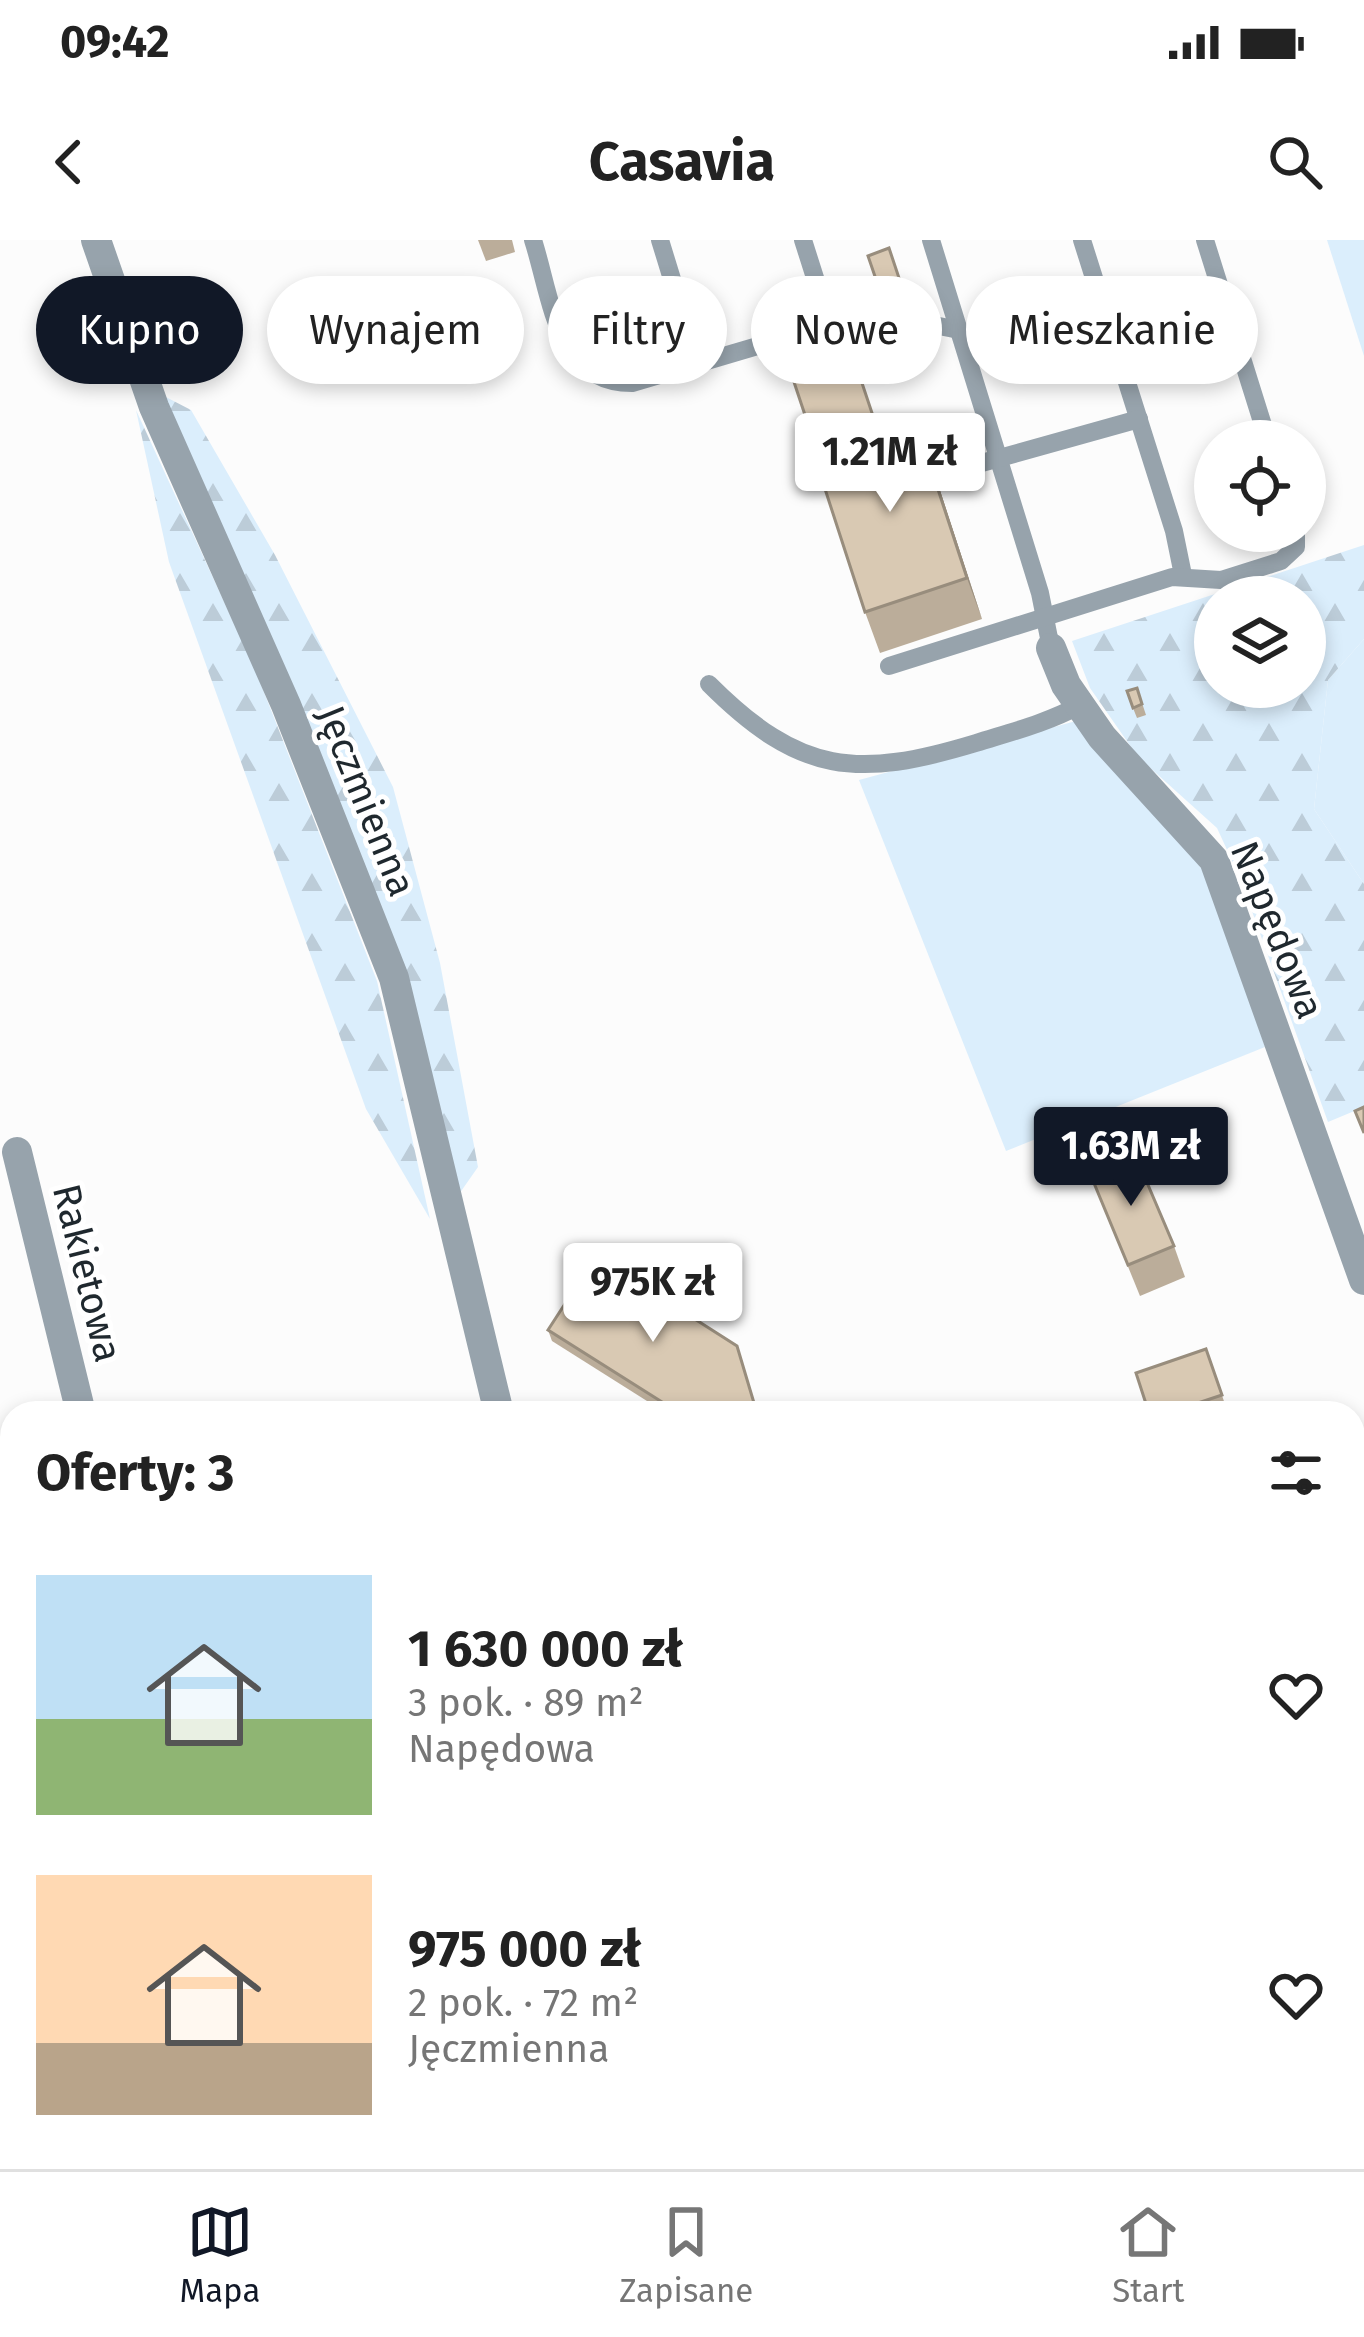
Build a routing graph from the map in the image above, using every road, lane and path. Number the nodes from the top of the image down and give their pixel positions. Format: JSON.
{"nodes":[{"id":1,"x":96,"y":240,"type":"edge"},
{"id":2,"x":533,"y":240,"type":"edge"},
{"id":3,"x":660,"y":240,"type":"edge"},
{"id":4,"x":803,"y":240,"type":"edge"},
{"id":5,"x":931,"y":240,"type":"edge"},
{"id":6,"x":1082,"y":240,"type":"edge"},
{"id":7,"x":1205,"y":240,"type":"edge"},
{"id":8,"x":671,"y":276,"type":"edge"},
{"id":9,"x":814,"y":276,"type":"edge"},
{"id":10,"x":548,"y":287,"type":"edge"},
{"id":11,"x":942,"y":327,"type":"edge"},
{"id":12,"x":958,"y":330,"type":"junction"},
{"id":13,"x":1139,"y":419,"type":"junction"},
{"id":14,"x":1261,"y":420,"type":"edge"},
{"id":15,"x":998,"y":458,"type":"junction"},
{"id":16,"x":942,"y":475,"type":"dead end"},
{"id":17,"x":1291,"y":552,"type":"edge"},
{"id":18,"x":1184,"y":575,"type":"junction"},
{"id":19,"x":1047,"y":633,"type":"junction"},
{"id":20,"x":889,"y":666,"type":"dead end"},
{"id":21,"x":710,"y":685,"type":"dead end"},
{"id":22,"x":1079,"y":705,"type":"junction"},
{"id":23,"x":16,"y":1152,"type":"dead end"},
{"id":24,"x":1364,"y":1280,"type":"edge"},
{"id":25,"x":78,"y":1401,"type":"edge"},
{"id":26,"x":496,"y":1401,"type":"edge"}],
"edges":[{"from":1,"to":26,"type":"street","name":"Jęczmienna"},
{"from":2,"to":10,"type":"lane"},
{"from":3,"to":8,"type":"lane"},
{"from":4,"to":9,"type":"lane"},
{"from":5,"to":12,"type":"lane"},
{"from":6,"to":13,"type":"lane"},
{"from":7,"to":14,"type":"lane"},
{"from":11,"to":12,"type":"lane"},
{"from":12,"to":15,"type":"lane"},
{"from":13,"to":15,"type":"lane"},
{"from":13,"to":18,"type":"lane"},
{"from":15,"to":16,"type":"lane"},
{"from":15,"to":19,"type":"lane"},
{"from":17,"to":18,"type":"lane"},
{"from":18,"to":19,"type":"lane"},
{"from":19,"to":20,"type":"lane"},
{"from":19,"to":22,"type":"street","name":"Napędowa"},
{"from":21,"to":22,"type":"lane"},
{"from":22,"to":24,"type":"street","name":"Napędowa"},
{"from":23,"to":25,"type":"street","name":"Rakietowa"}]}
